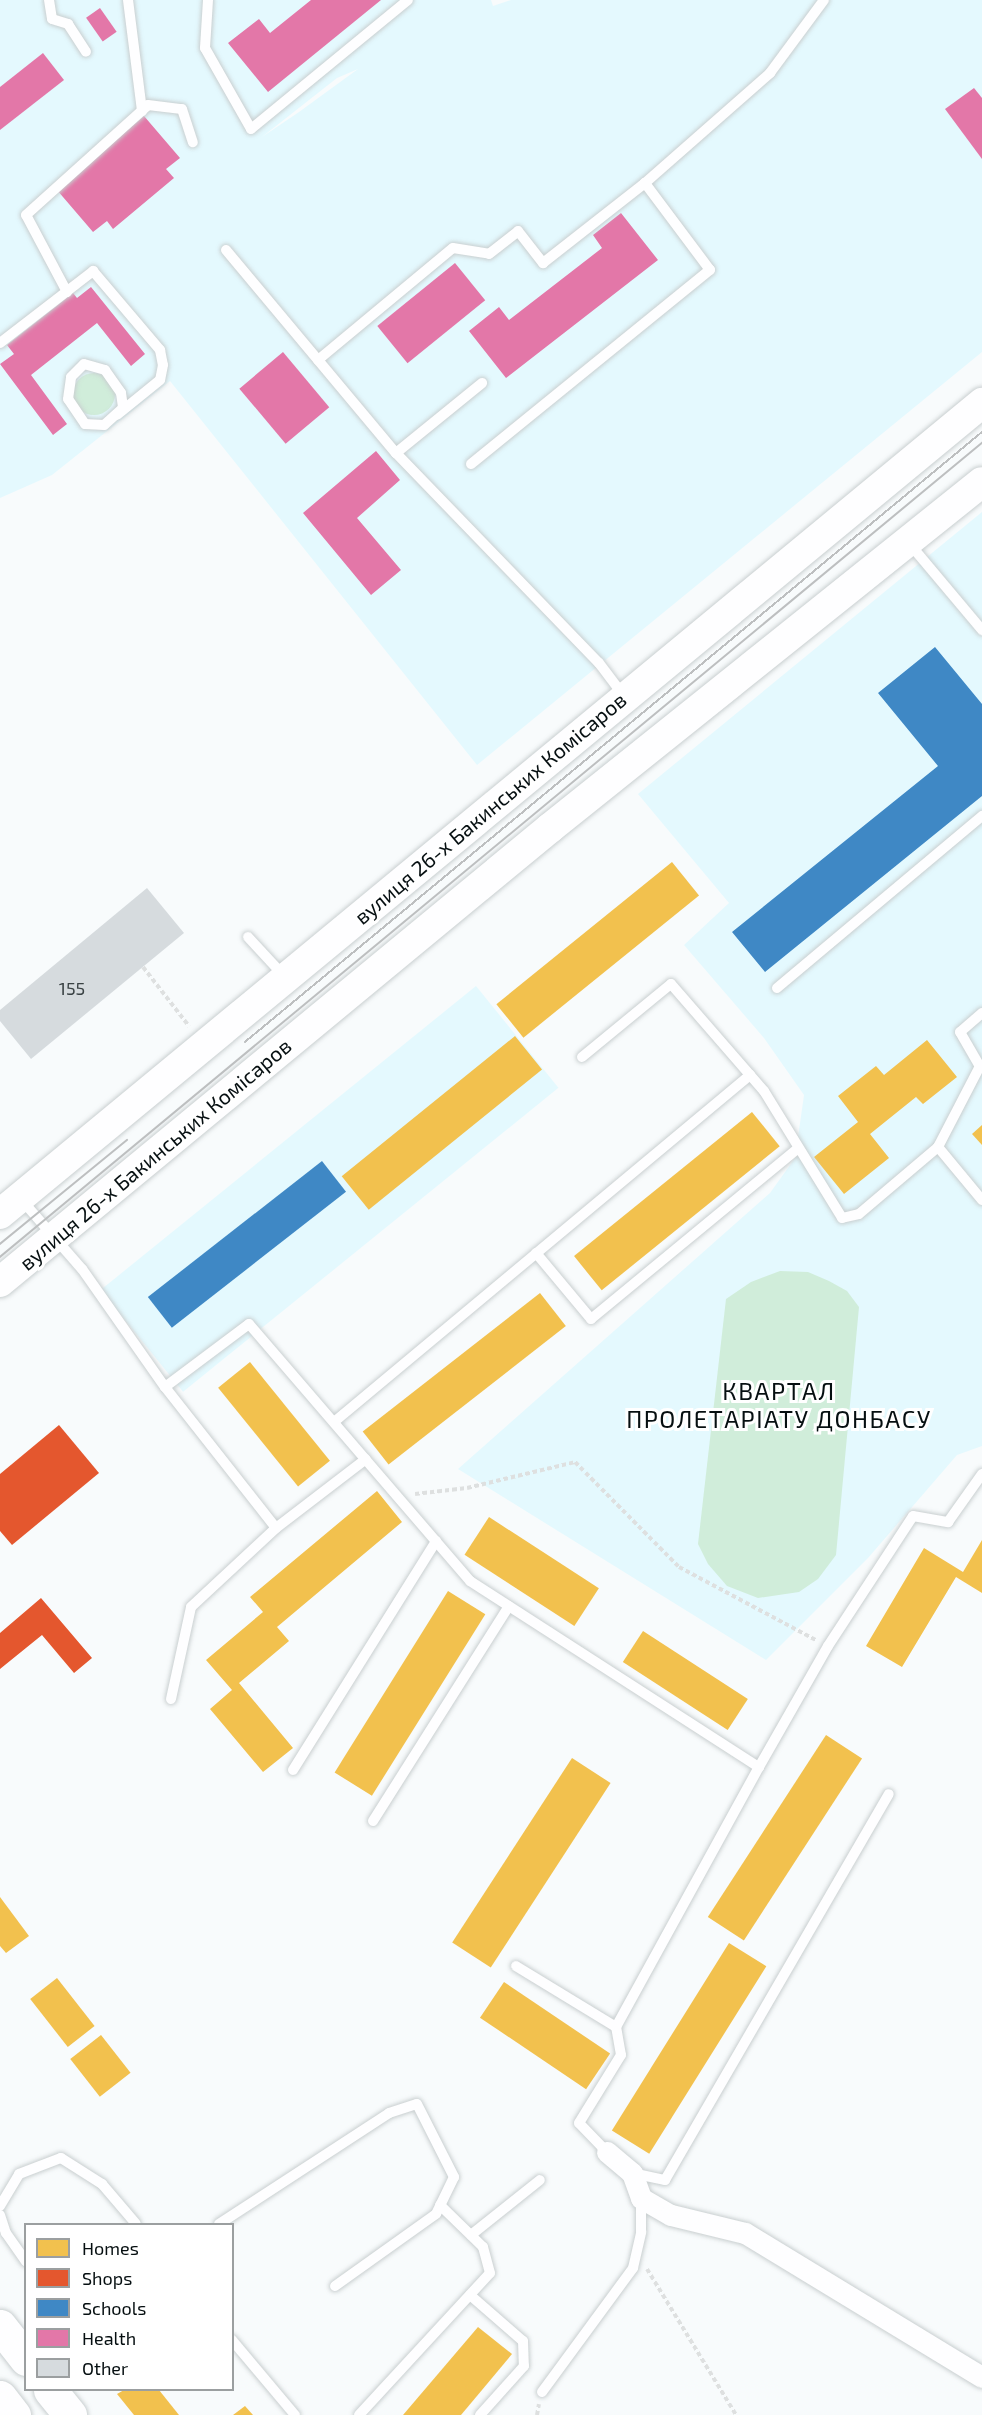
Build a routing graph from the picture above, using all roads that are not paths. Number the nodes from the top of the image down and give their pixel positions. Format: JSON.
{"nodes":[{"id":1,"x":49,"y":0,"type":"edge"},
{"id":2,"x":128,"y":0,"type":"edge"},
{"id":3,"x":207,"y":0,"type":"edge"},
{"id":4,"x":408,"y":0,"type":"edge"},
{"id":5,"x":824,"y":0,"type":"edge"},
{"id":6,"x":86,"y":52,"type":"dead end"},
{"id":7,"x":142,"y":111,"type":"junction"},
{"id":8,"x":193,"y":142,"type":"dead end"},
{"id":9,"x":645,"y":183,"type":"junction"},
{"id":10,"x":226,"y":250,"type":"dead end"},
{"id":11,"x":67,"y":292,"type":"junction"},
{"id":12,"x":0,"y":343,"type":"edge"},
{"id":13,"x":318,"y":360,"type":"junction"},
{"id":14,"x":482,"y":383,"type":"dead end"},
{"id":15,"x":982,"y":403,"type":"edge"},
{"id":16,"x":117,"y":415,"type":"junction"},
{"id":17,"x":396,"y":453,"type":"junction"},
{"id":18,"x":471,"y":464,"type":"dead end"},
{"id":19,"x":982,"y":482,"type":"edge"},
{"id":20,"x":909,"y":543,"type":"junction"},
{"id":21,"x":982,"y":630,"type":"edge"},
{"id":22,"x":624,"y":696,"type":"junction"},
{"id":23,"x":982,"y":816,"type":"edge"},
{"id":24,"x":248,"y":937,"type":"dead end"},
{"id":25,"x":285,"y":977,"type":"junction"},
{"id":26,"x":777,"y":988,"type":"dead end"},
{"id":27,"x":982,"y":1013,"type":"edge"},
{"id":28,"x":582,"y":1057,"type":"dead end"},
{"id":29,"x":750,"y":1075,"type":"junction"},
{"id":30,"x":938,"y":1147,"type":"junction"},
{"id":31,"x":797,"y":1149,"type":"junction"},
{"id":32,"x":982,"y":1200,"type":"edge"},
{"id":33,"x":10,"y":1206,"type":"edge"},
{"id":34,"x":54,"y":1237,"type":"junction"},
{"id":35,"x":536,"y":1253,"type":"junction"},
{"id":36,"x":0,"y":1282,"type":"edge"},
{"id":37,"x":165,"y":1387,"type":"junction"},
{"id":38,"x":334,"y":1422,"type":"junction"},
{"id":39,"x":366,"y":1459,"type":"junction"},
{"id":40,"x":982,"y":1474,"type":"edge"},
{"id":41,"x":276,"y":1528,"type":"junction"},
{"id":42,"x":436,"y":1541,"type":"junction"},
{"id":43,"x":509,"y":1606,"type":"junction"},
{"id":44,"x":171,"y":1699,"type":"dead end"},
{"id":45,"x":759,"y":1767,"type":"junction"},
{"id":46,"x":293,"y":1770,"type":"dead end"},
{"id":47,"x":888,"y":1794,"type":"dead end"},
{"id":48,"x":374,"y":1821,"type":"dead end"},
{"id":49,"x":516,"y":1966,"type":"dead end"},
{"id":50,"x":616,"y":2027,"type":"junction"},
{"id":51,"x":607,"y":2152,"type":"joint"},
{"id":52,"x":632,"y":2173,"type":"junction"},
{"id":53,"x":540,"y":2180,"type":"dead end"},
{"id":54,"x":641,"y":2198,"type":"junction"},
{"id":55,"x":440,"y":2205,"type":"junction"},
{"id":56,"x":0,"y":2206,"type":"edge"},
{"id":57,"x":0,"y":2215,"type":"edge"},
{"id":58,"x":135,"y":2223,"type":"edge"},
{"id":59,"x":221,"y":2223,"type":"edge"},
{"id":60,"x":471,"y":2235,"type":"junction"},
{"id":61,"x":24,"y":2259,"type":"edge"},
{"id":62,"x":335,"y":2286,"type":"dead end"},
{"id":63,"x":470,"y":2295,"type":"junction"},
{"id":64,"x":0,"y":2326,"type":"edge"},
{"id":65,"x":234,"y":2342,"type":"edge"},
{"id":66,"x":24,"y":2356,"type":"edge"},
{"id":67,"x":982,"y":2377,"type":"edge"},
{"id":68,"x":51,"y":2391,"type":"edge"},
{"id":69,"x":542,"y":2392,"type":"dead end"},
{"id":70,"x":0,"y":2397,"type":"edge"},
{"id":71,"x":14,"y":2415,"type":"edge"},
{"id":72,"x":70,"y":2415,"type":"edge"},
{"id":73,"x":295,"y":2415,"type":"edge"},
{"id":74,"x":359,"y":2415,"type":"edge"},
{"id":75,"x":480,"y":2415,"type":"edge"}],
"edges":[{"from":1,"to":6,"type":"lane"},
{"from":2,"to":7,"type":"lane"},
{"from":3,"to":4,"type":"lane"},
{"from":5,"to":9,"type":"lane"},
{"from":7,"to":8,"type":"lane"},
{"from":7,"to":11,"type":"lane"},
{"from":9,"to":13,"type":"lane"},
{"from":9,"to":18,"type":"lane"},
{"from":10,"to":13,"type":"lane"},
{"from":11,"to":12,"type":"lane"},
{"from":11,"to":16,"type":"lane"},
{"from":13,"to":17,"type":"lane"},
{"from":14,"to":17,"type":"lane"},
{"from":15,"to":22,"type":"street","name":"вулиця 26-х Бакинських Комісаров"},
{"from":16,"to":16,"type":"lane"},
{"from":17,"to":22,"type":"lane"},
{"from":19,"to":20,"type":"street","name":"вулиця 26-х Бакинських Комісаров"},
{"from":20,"to":21,"type":"lane"},
{"from":20,"to":34,"type":"street","name":"вулиця 26-х Бакинських Комісаров"},
{"from":22,"to":25,"type":"street","name":"вулиця 26-х Бакинських Комісаров"},
{"from":23,"to":26,"type":"lane"},
{"from":24,"to":25,"type":"lane"},
{"from":25,"to":33,"type":"street","name":"вулиця 26-х Бакинських Комісаров"},
{"from":27,"to":30,"type":"lane"},
{"from":28,"to":29,"type":"lane"},
{"from":29,"to":31,"type":"lane"},
{"from":29,"to":35,"type":"lane"},
{"from":30,"to":31,"type":"lane"},
{"from":30,"to":32,"type":"lane"},
{"from":31,"to":35,"type":"lane"},
{"from":33,"to":34,"type":"lane"},
{"from":34,"to":36,"type":"street","name":"вулиця 26-х Бакинських Комісаров"},
{"from":34,"to":37,"type":"lane"},
{"from":35,"to":38,"type":"lane"},
{"from":37,"to":38,"type":"lane"},
{"from":37,"to":41,"type":"lane"},
{"from":38,"to":39,"type":"lane"},
{"from":39,"to":41,"type":"lane"},
{"from":39,"to":42,"type":"lane"},
{"from":40,"to":45,"type":"lane"},
{"from":41,"to":44,"type":"lane"},
{"from":42,"to":43,"type":"lane"},
{"from":42,"to":46,"type":"lane"},
{"from":43,"to":45,"type":"lane"},
{"from":43,"to":48,"type":"lane"},
{"from":45,"to":50,"type":"lane"},
{"from":47,"to":52,"type":"lane"},
{"from":49,"to":50,"type":"lane"},
{"from":50,"to":51,"type":"lane"},
{"from":51,"to":52,"type":"street"},
{"from":52,"to":54,"type":"street"},
{"from":53,"to":60,"type":"lane"},
{"from":54,"to":67,"type":"street"},
{"from":54,"to":69,"type":"lane"},
{"from":55,"to":59,"type":"lane"},
{"from":55,"to":60,"type":"lane"},
{"from":55,"to":62,"type":"lane"},
{"from":56,"to":58,"type":"lane"},
{"from":57,"to":61,"type":"lane"},
{"from":60,"to":63,"type":"lane"},
{"from":63,"to":74,"type":"lane"},
{"from":63,"to":75,"type":"lane"},
{"from":64,"to":66,"type":"main road"},
{"from":65,"to":73,"type":"lane"},
{"from":68,"to":72,"type":"main road"},
{"from":70,"to":71,"type":"main road"}]}
